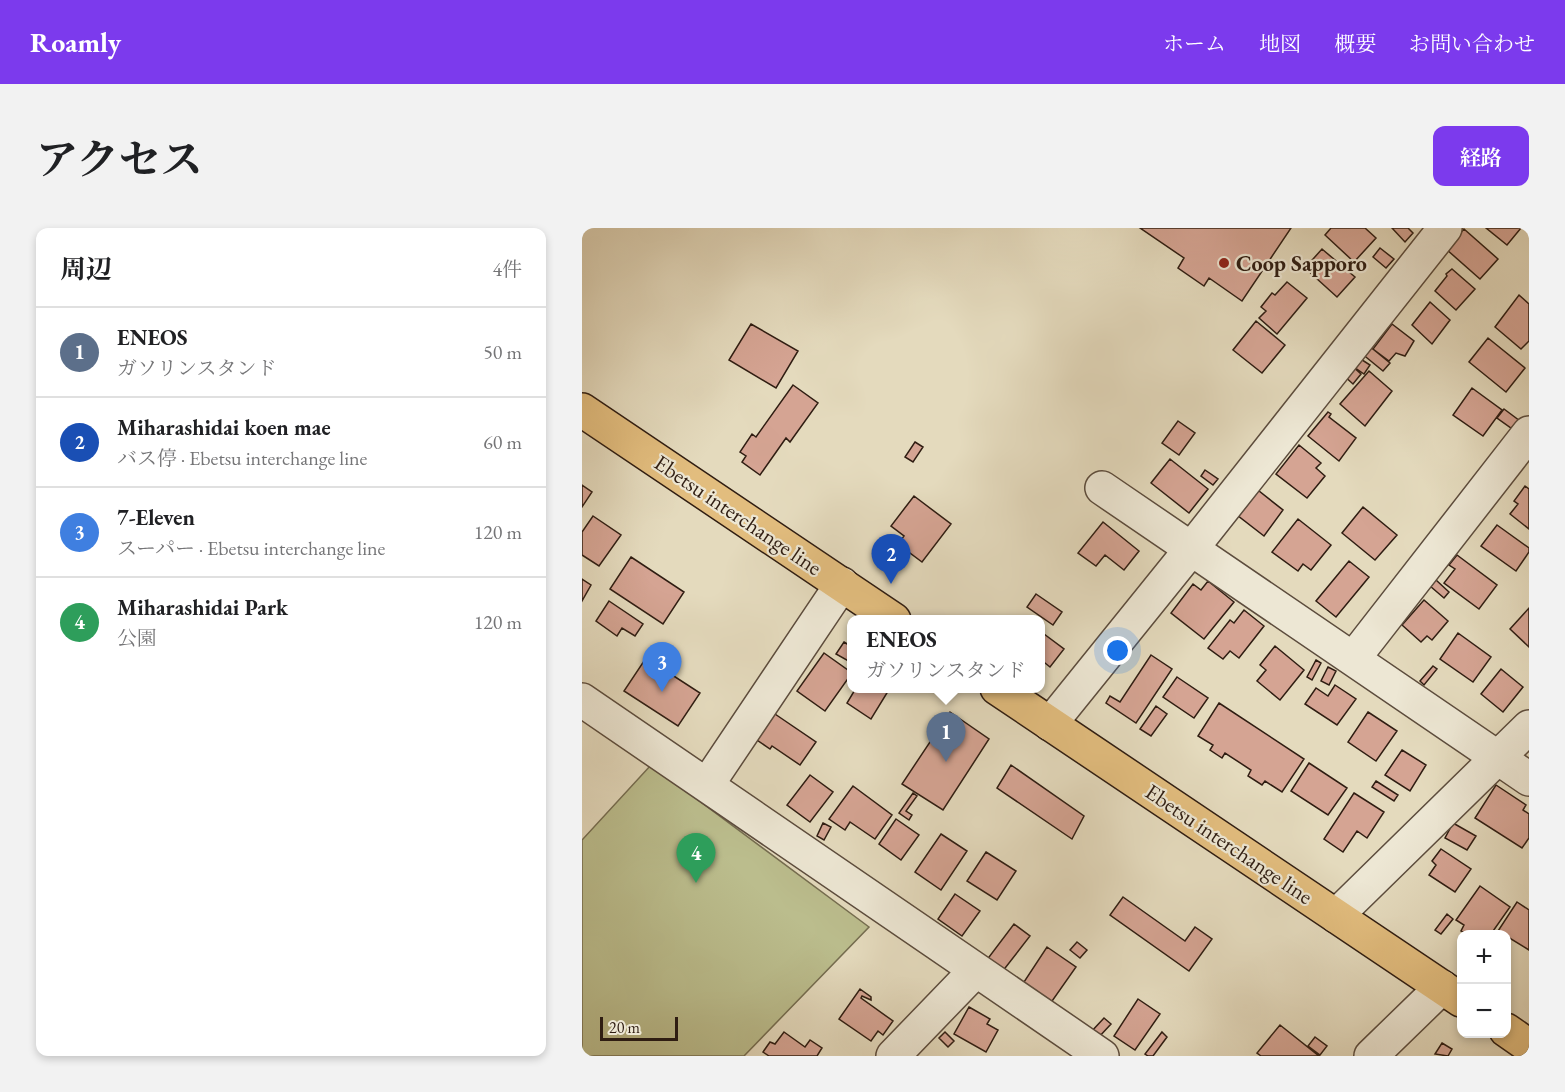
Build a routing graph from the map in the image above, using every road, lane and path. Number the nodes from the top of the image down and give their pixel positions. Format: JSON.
{"nodes":[{"id":1,"x":1445,"y":228,"type":"edge"},
{"id":2,"x":582,"y":410,"type":"edge"},
{"id":3,"x":1529,"y":433,"type":"edge"},
{"id":4,"x":1102,"y":488,"type":"dead end"},
{"id":5,"x":1192,"y":548,"type":"junction"},
{"id":6,"x":842,"y":584,"type":"junction"},
{"id":7,"x":887,"y":615,"type":"edge"},
{"id":8,"x":1353,"y":659,"type":"junction"},
{"id":9,"x":1004,"y":693,"type":"edge"},
{"id":10,"x":582,"y":700,"type":"edge"},
{"id":11,"x":1050,"y":724,"type":"junction"},
{"id":12,"x":1529,"y":727,"type":"edge"},
{"id":13,"x":1497,"y":758,"type":"junction"},
{"id":14,"x":1529,"y":779,"type":"edge"},
{"id":15,"x":707,"y":785,"type":"junction"},
{"id":16,"x":1336,"y":916,"type":"junction"},
{"id":17,"x":976,"y":970,"type":"junction"},
{"id":18,"x":1452,"y":994,"type":"edge"},
{"id":19,"x":1511,"y":1033,"type":"edge"},
{"id":20,"x":1529,"y":1046,"type":"edge"},
{"id":21,"x":893,"y":1056,"type":"edge"},
{"id":22,"x":1102,"y":1056,"type":"edge"},
{"id":23,"x":1371,"y":1056,"type":"edge"}],
"edges":[{"from":1,"to":5,"type":"street"},
{"from":2,"to":6,"type":"main road","name":"Ebetsu interchange line"},
{"from":3,"to":8,"type":"street"},
{"from":4,"to":5,"type":"street"},
{"from":5,"to":8,"type":"street"},
{"from":5,"to":11,"type":"street"},
{"from":6,"to":7,"type":"main road","name":"Ebetsu interchange line"},
{"from":6,"to":15,"type":"street"},
{"from":8,"to":13,"type":"street"},
{"from":9,"to":11,"type":"main road","name":"Ebetsu interchange line"},
{"from":10,"to":15,"type":"street"},
{"from":11,"to":16,"type":"main road","name":"Ebetsu interchange line"},
{"from":12,"to":13,"type":"street"},
{"from":13,"to":14,"type":"street"},
{"from":13,"to":16,"type":"street"},
{"from":15,"to":17,"type":"street"},
{"from":16,"to":18,"type":"main road","name":"Ebetsu interchange line"},
{"from":17,"to":21,"type":"street"},
{"from":17,"to":22,"type":"street"},
{"from":18,"to":23,"type":"street"},
{"from":19,"to":20,"type":"main road"}]}
